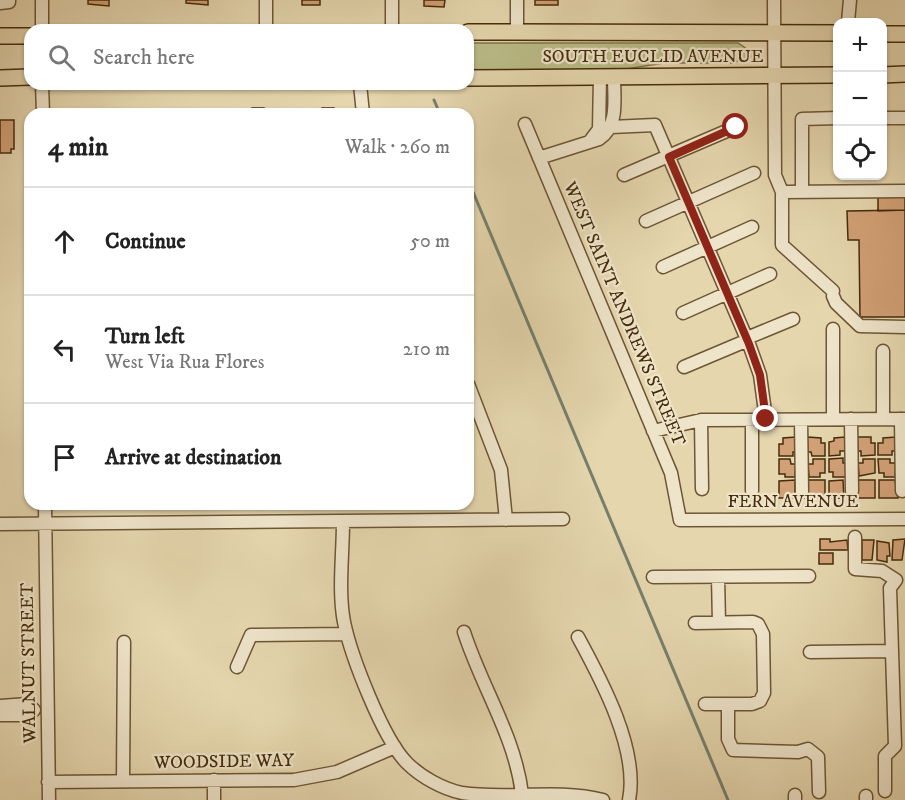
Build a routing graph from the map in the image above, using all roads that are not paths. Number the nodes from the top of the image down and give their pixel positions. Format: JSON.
{"nodes":[{"id":1,"x":9,"y":0,"type":"edge"},
{"id":2,"x":42,"y":0,"type":"edge"},
{"id":3,"x":266,"y":0,"type":"edge"},
{"id":4,"x":392,"y":0,"type":"edge"},
{"id":5,"x":517,"y":0,"type":"edge"},
{"id":6,"x":774,"y":0,"type":"edge"},
{"id":7,"x":850,"y":0,"type":"edge"},
{"id":8,"x":0,"y":3,"type":"edge"},
{"id":9,"x":848,"y":18,"type":"edge"},
{"id":10,"x":42,"y":24,"type":"edge"},
{"id":11,"x":266,"y":24,"type":"edge"},
{"id":12,"x":392,"y":24,"type":"edge"},
{"id":13,"x":474,"y":32,"type":"edge"},
{"id":14,"x":518,"y":32,"type":"junction"},
{"id":15,"x":774,"y":33,"type":"junction"},
{"id":16,"x":833,"y":33,"type":"edge"},
{"id":17,"x":887,"y":34,"type":"edge"},
{"id":18,"x":905,"y":34,"type":"edge"},
{"id":19,"x":0,"y":36,"type":"edge"},
{"id":20,"x":24,"y":36,"type":"edge"},
{"id":21,"x":905,"y":74,"type":"edge"},
{"id":22,"x":833,"y":75,"type":"edge"},
{"id":23,"x":887,"y":75,"type":"edge"},
{"id":24,"x":776,"y":76,"type":"junction"},
{"id":25,"x":24,"y":77,"type":"edge"},
{"id":26,"x":607,"y":77,"type":"junction"},
{"id":27,"x":0,"y":78,"type":"edge"},
{"id":28,"x":474,"y":78,"type":"edge"},
{"id":29,"x":42,"y":90,"type":"edge"},
{"id":30,"x":361,"y":90,"type":"edge"},
{"id":31,"x":43,"y":108,"type":"edge"},
{"id":32,"x":362,"y":108,"type":"edge"},
{"id":33,"x":833,"y":118,"type":"edge"},
{"id":34,"x":887,"y":118,"type":"edge"},
{"id":35,"x":905,"y":118,"type":"edge"},
{"id":36,"x":525,"y":124,"type":"dead end"},
{"id":37,"x":611,"y":127,"type":"junction"},
{"id":38,"x":736,"y":127,"type":"dead end"},
{"id":39,"x":590,"y":141,"type":"junction"},
{"id":40,"x":669,"y":157,"type":"junction"},
{"id":41,"x":539,"y":158,"type":"junction"},
{"id":42,"x":754,"y":173,"type":"dead end"},
{"id":43,"x":624,"y":175,"type":"dead end"},
{"id":44,"x":905,"y":191,"type":"edge"},
{"id":45,"x":782,"y":192,"type":"junction"},
{"id":46,"x":802,"y":192,"type":"junction"},
{"id":47,"x":689,"y":203,"type":"junction"},
{"id":48,"x":646,"y":221,"type":"dead end"},
{"id":49,"x":752,"y":227,"type":"dead end"},
{"id":50,"x":708,"y":248,"type":"junction"},
{"id":51,"x":663,"y":267,"type":"dead end"},
{"id":52,"x":770,"y":274,"type":"dead end"},
{"id":53,"x":727,"y":293,"type":"junction"},
{"id":54,"x":683,"y":313,"type":"dead end"},
{"id":55,"x":792,"y":319,"type":"dead end"},
{"id":56,"x":905,"y":327,"type":"edge"},
{"id":57,"x":832,"y":329,"type":"dead end"},
{"id":58,"x":747,"y":339,"type":"junction"},
{"id":59,"x":883,"y":351,"type":"dead end"},
{"id":60,"x":684,"y":367,"type":"dead end"},
{"id":61,"x":474,"y":401,"type":"edge"},
{"id":62,"x":766,"y":419,"type":"junction"},
{"id":63,"x":851,"y":419,"type":"junction"},
{"id":64,"x":883,"y":419,"type":"junction"},
{"id":65,"x":903,"y":419,"type":"edge"},
{"id":66,"x":701,"y":420,"type":"junction"},
{"id":67,"x":752,"y":420,"type":"junction"},
{"id":68,"x":801,"y":420,"type":"junction"},
{"id":69,"x":833,"y":420,"type":"junction"},
{"id":70,"x":653,"y":431,"type":"junction"},
{"id":71,"x":702,"y":489,"type":"dead end"},
{"id":72,"x":753,"y":491,"type":"dead end"},
{"id":73,"x":852,"y":491,"type":"dead end"},
{"id":74,"x":902,"y":491,"type":"dead end"},
{"id":75,"x":802,"y":492,"type":"dead end"},
{"id":76,"x":45,"y":510,"type":"edge"},
{"id":77,"x":563,"y":519,"type":"dead end"},
{"id":78,"x":905,"y":519,"type":"edge"},
{"id":79,"x":506,"y":520,"type":"junction"},
{"id":80,"x":680,"y":520,"type":"joint"},
{"id":81,"x":343,"y":522,"type":"junction"},
{"id":82,"x":0,"y":524,"type":"edge"},
{"id":83,"x":45,"y":525,"type":"junction"},
{"id":84,"x":855,"y":537,"type":"dead end"},
{"id":85,"x":809,"y":576,"type":"dead end"},
{"id":86,"x":653,"y":577,"type":"dead end"},
{"id":87,"x":718,"y":577,"type":"junction"},
{"id":88,"x":900,"y":578,"type":"edge"},
{"id":89,"x":695,"y":623,"type":"dead end"},
{"id":90,"x":719,"y":623,"type":"junction"},
{"id":91,"x":464,"y":632,"type":"dead end"},
{"id":92,"x":347,"y":634,"type":"junction"},
{"id":93,"x":578,"y":637,"type":"dead end"},
{"id":94,"x":124,"y":642,"type":"dead end"},
{"id":95,"x":891,"y":651,"type":"junction"},
{"id":96,"x":810,"y":652,"type":"dead end"},
{"id":97,"x":237,"y":667,"type":"dead end"},
{"id":98,"x":705,"y":704,"type":"dead end"},
{"id":99,"x":728,"y":705,"type":"junction"},
{"id":100,"x":0,"y":706,"type":"edge"},
{"id":101,"x":40,"y":710,"type":"junction"},
{"id":102,"x":0,"y":716,"type":"edge"},
{"id":103,"x":395,"y":747,"type":"junction"},
{"id":104,"x":900,"y":749,"type":"edge"},
{"id":105,"x":214,"y":780,"type":"junction"},
{"id":106,"x":123,"y":781,"type":"junction"},
{"id":107,"x":48,"y":782,"type":"junction"},
{"id":108,"x":885,"y":791,"type":"dead end"},
{"id":109,"x":819,"y":792,"type":"dead end"},
{"id":110,"x":522,"y":794,"type":"junction"},
{"id":111,"x":48,"y":800,"type":"edge"},
{"id":112,"x":214,"y":800,"type":"edge"},
{"id":113,"x":603,"y":800,"type":"edge"},
{"id":114,"x":629,"y":800,"type":"edge"}],
"edges":[{"from":1,"to":8,"type":"street"},
{"from":2,"to":10,"type":"street"},
{"from":3,"to":11,"type":"street"},
{"from":4,"to":12,"type":"street"},
{"from":5,"to":14,"type":"street"},
{"from":6,"to":15,"type":"street"},
{"from":7,"to":9,"type":"street"},
{"from":13,"to":14,"type":"main road","name":"SOUTH EUCLID AVENUE"},
{"from":14,"to":15,"type":"main road","name":"SOUTH EUCLID AVENUE"},
{"from":15,"to":16,"type":"main road","name":"SOUTH EUCLID AVENUE"},
{"from":15,"to":24,"type":"street"},
{"from":17,"to":18,"type":"main road"},
{"from":19,"to":20,"type":"main road"},
{"from":21,"to":23,"type":"main road"},
{"from":22,"to":24,"type":"main road","name":"SOUTH EUCLID AVENUE"},
{"from":24,"to":26,"type":"main road","name":"SOUTH EUCLID AVENUE"},
{"from":24,"to":45,"type":"street"},
{"from":25,"to":27,"type":"main road"},
{"from":26,"to":28,"type":"main road","name":"SOUTH EUCLID AVENUE"},
{"from":26,"to":37,"type":"street"},
{"from":26,"to":39,"type":"street"},
{"from":29,"to":31,"type":"street"},
{"from":30,"to":32,"type":"street"},
{"from":33,"to":46,"type":"street"},
{"from":34,"to":35,"type":"street"},
{"from":36,"to":41,"type":"street","name":"WEST SAINT ANDREWS STREET"},
{"from":37,"to":39,"type":"street"},
{"from":37,"to":40,"type":"street"},
{"from":38,"to":40,"type":"street"},
{"from":39,"to":41,"type":"street"},
{"from":40,"to":43,"type":"street"},
{"from":40,"to":47,"type":"street"},
{"from":41,"to":70,"type":"street","name":"WEST SAINT ANDREWS STREET"},
{"from":42,"to":47,"type":"street"},
{"from":44,"to":46,"type":"street"},
{"from":45,"to":46,"type":"street"},
{"from":45,"to":56,"type":"street"},
{"from":47,"to":48,"type":"street"},
{"from":47,"to":50,"type":"street"},
{"from":49,"to":50,"type":"street"},
{"from":50,"to":51,"type":"street"},
{"from":50,"to":53,"type":"street"},
{"from":52,"to":53,"type":"street"},
{"from":53,"to":54,"type":"street"},
{"from":53,"to":58,"type":"street"},
{"from":55,"to":58,"type":"street"},
{"from":57,"to":69,"type":"street"},
{"from":58,"to":60,"type":"street"},
{"from":58,"to":62,"type":"street"},
{"from":59,"to":64,"type":"street"},
{"from":61,"to":79,"type":"street"},
{"from":62,"to":67,"type":"street"},
{"from":62,"to":68,"type":"street"},
{"from":63,"to":64,"type":"street"},
{"from":63,"to":69,"type":"street"},
{"from":63,"to":73,"type":"street"},
{"from":64,"to":65,"type":"street"},
{"from":65,"to":74,"type":"street"},
{"from":66,"to":67,"type":"street"},
{"from":66,"to":70,"type":"street"},
{"from":66,"to":71,"type":"street"},
{"from":67,"to":72,"type":"street"},
{"from":68,"to":69,"type":"street"},
{"from":68,"to":75,"type":"street"},
{"from":70,"to":80,"type":"street","name":"WEST SAINT ANDREWS STREET"},
{"from":76,"to":83,"type":"street","name":"WALNUT STREET"},
{"from":77,"to":79,"type":"street"},
{"from":78,"to":80,"type":"street","name":"FERN AVENUE"},
{"from":79,"to":81,"type":"street"},
{"from":81,"to":83,"type":"street"},
{"from":81,"to":92,"type":"street"},
{"from":82,"to":83,"type":"street"},
{"from":83,"to":101,"type":"street","name":"WALNUT STREET"},
{"from":84,"to":88,"type":"street"},
{"from":85,"to":87,"type":"street"},
{"from":86,"to":87,"type":"street"},
{"from":87,"to":90,"type":"street"},
{"from":88,"to":95,"type":"street"},
{"from":89,"to":90,"type":"street"},
{"from":90,"to":99,"type":"street"},
{"from":91,"to":110,"type":"street"},
{"from":92,"to":97,"type":"street"},
{"from":92,"to":103,"type":"street"},
{"from":93,"to":114,"type":"street"},
{"from":94,"to":106,"type":"street"},
{"from":95,"to":96,"type":"street"},
{"from":95,"to":104,"type":"street"},
{"from":98,"to":99,"type":"street"},
{"from":99,"to":109,"type":"street"},
{"from":100,"to":101,"type":"street"},
{"from":101,"to":102,"type":"street"},
{"from":101,"to":107,"type":"street","name":"WALNUT STREET"},
{"from":103,"to":105,"type":"street","name":"WOODSIDE WAY"},
{"from":103,"to":110,"type":"street"},
{"from":104,"to":108,"type":"street"},
{"from":105,"to":106,"type":"street","name":"WOODSIDE WAY"},
{"from":105,"to":112,"type":"street"},
{"from":106,"to":107,"type":"street","name":"WOODSIDE WAY"},
{"from":107,"to":111,"type":"street","name":"WALNUT STREET"},
{"from":110,"to":113,"type":"street"}]}
